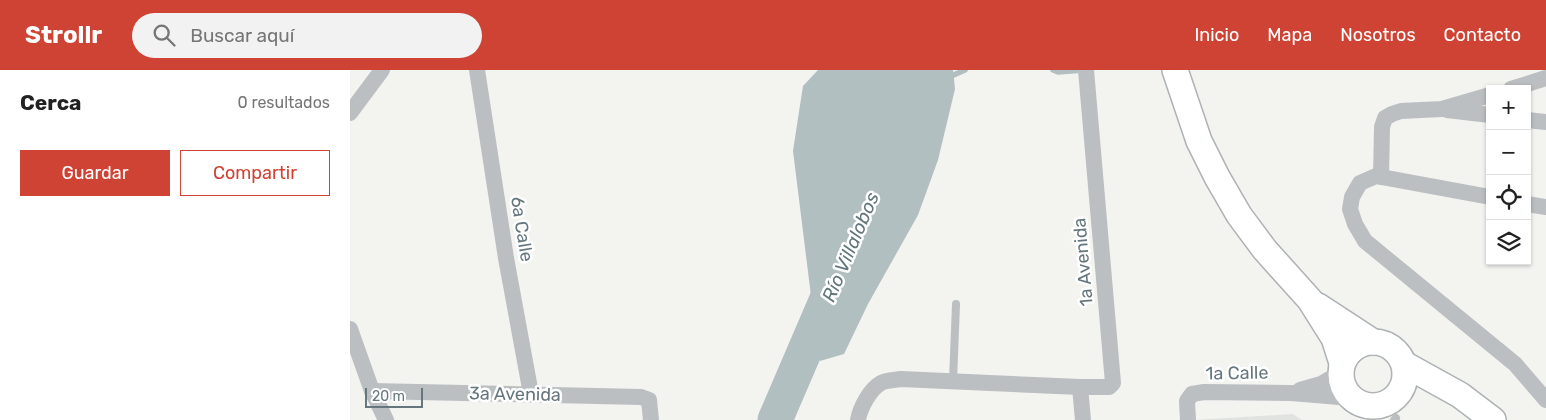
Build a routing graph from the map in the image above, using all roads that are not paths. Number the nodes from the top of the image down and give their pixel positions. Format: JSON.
{"nodes":[{"id":1,"x":382,"y":70,"type":"edge"},
{"id":2,"x":478,"y":70,"type":"edge"},
{"id":3,"x":1175,"y":70,"type":"edge"},
{"id":4,"x":1086,"y":77,"type":"edge"},
{"id":5,"x":1546,"y":78,"type":"edge"},
{"id":6,"x":1524,"y":85,"type":"edge"},
{"id":7,"x":1486,"y":96,"type":"edge"},
{"id":8,"x":1442,"y":109,"type":"junction"},
{"id":9,"x":350,"y":113,"type":"edge"},
{"id":10,"x":1486,"y":114,"type":"edge"},
{"id":11,"x":1531,"y":120,"type":"edge"},
{"id":12,"x":1546,"y":122,"type":"edge"},
{"id":13,"x":1381,"y":177,"type":"junction"},
{"id":14,"x":1486,"y":196,"type":"edge"},
{"id":15,"x":1531,"y":205,"type":"edge"},
{"id":16,"x":1546,"y":207,"type":"edge"},
{"id":17,"x":1310,"y":300,"type":"junction"},
{"id":18,"x":956,"y":304,"type":"dead end"},
{"id":19,"x":351,"y":335,"type":"edge"},
{"id":20,"x":1373,"y":342,"type":"junction"},
{"id":21,"x":1404,"y":364,"type":"junction"},
{"id":22,"x":1341,"y":367,"type":"junction"},
{"id":23,"x":954,"y":381,"type":"junction"},
{"id":24,"x":1080,"y":387,"type":"junction"},
{"id":25,"x":372,"y":391,"type":"junction"},
{"id":26,"x":1291,"y":393,"type":"junction"},
{"id":27,"x":531,"y":394,"type":"junction"},
{"id":28,"x":1546,"y":400,"type":"edge"},
{"id":29,"x":1361,"y":402,"type":"junction"},
{"id":30,"x":651,"y":414,"type":"edge"},
{"id":31,"x":1396,"y":419,"type":"edge"},
{"id":32,"x":386,"y":420,"type":"edge"},
{"id":33,"x":858,"y":420,"type":"edge"},
{"id":34,"x":1083,"y":420,"type":"edge"},
{"id":35,"x":1188,"y":420,"type":"edge"},
{"id":36,"x":1494,"y":420,"type":"edge"}],
"edges":[{"from":1,"to":9,"type":"street"},
{"from":2,"to":27,"type":"street","name":"6a Calle"},
{"from":3,"to":17,"type":"main road"},
{"from":4,"to":24,"type":"street","name":"1a Avenida"},
{"from":5,"to":6,"type":"street"},
{"from":7,"to":8,"type":"street"},
{"from":8,"to":10,"type":"street"},
{"from":8,"to":13,"type":"street"},
{"from":11,"to":12,"type":"street"},
{"from":13,"to":14,"type":"street"},
{"from":13,"to":28,"type":"street"},
{"from":15,"to":16,"type":"street"},
{"from":17,"to":20,"type":"main road"},
{"from":17,"to":22,"type":"main road"},
{"from":18,"to":23,"type":"lane"},
{"from":19,"to":25,"type":"street"},
{"from":20,"to":21,"type":"main road"},
{"from":20,"to":22,"type":"main road"},
{"from":21,"to":29,"type":"main road"},
{"from":21,"to":36,"type":"main road"},
{"from":22,"to":26,"type":"street","name":"1a Calle"},
{"from":22,"to":29,"type":"main road"},
{"from":23,"to":24,"type":"street"},
{"from":23,"to":33,"type":"street"},
{"from":24,"to":34,"type":"street"},
{"from":25,"to":27,"type":"street","name":"3a Avenida"},
{"from":25,"to":32,"type":"street"},
{"from":26,"to":29,"type":"street","name":"1a Calle"},
{"from":26,"to":35,"type":"street","name":"1a Calle"},
{"from":27,"to":30,"type":"street","name":"3a Avenida"},
{"from":29,"to":31,"type":"main road"}]}
